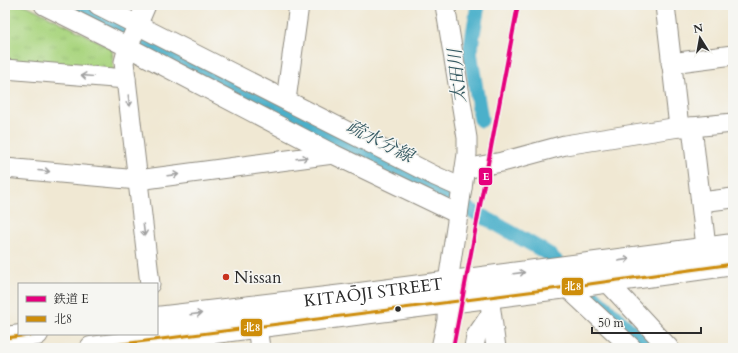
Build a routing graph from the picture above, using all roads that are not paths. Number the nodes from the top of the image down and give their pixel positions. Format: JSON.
{"nodes":[{"id":1,"x":44,"y":5,"type":"edge"},
{"id":2,"x":98,"y":5,"type":"edge"},
{"id":3,"x":146,"y":5,"type":"edge"},
{"id":4,"x":299,"y":5,"type":"edge"},
{"id":5,"x":445,"y":5,"type":"edge"},
{"id":6,"x":665,"y":5,"type":"edge"},
{"id":7,"x":137,"y":25,"type":"junction"},
{"id":8,"x":128,"y":47,"type":"junction"},
{"id":9,"x":733,"y":55,"type":"edge"},
{"id":10,"x":671,"y":62,"type":"junction"},
{"id":11,"x":5,"y":69,"type":"edge"},
{"id":12,"x":126,"y":79,"type":"junction"},
{"id":13,"x":286,"y":100,"type":"junction"},
{"id":14,"x":733,"y":123,"type":"edge"},
{"id":15,"x":686,"y":127,"type":"junction"},
{"id":16,"x":333,"y":154,"type":"junction"},
{"id":17,"x":5,"y":168,"type":"edge"},
{"id":18,"x":465,"y":169,"type":"junction"},
{"id":19,"x":138,"y":180,"type":"junction"},
{"id":20,"x":733,"y":198,"type":"edge"},
{"id":21,"x":460,"y":201,"type":"junction"},
{"id":22,"x":701,"y":202,"type":"junction"},
{"id":23,"x":733,"y":245,"type":"edge"},
{"id":24,"x":707,"y":258,"type":"junction"},
{"id":25,"x":733,"y":264,"type":"edge"},
{"id":26,"x":576,"y":276,"type":"junction"},
{"id":27,"x":150,"y":283,"type":"edge"},
{"id":28,"x":448,"y":292,"type":"junction"},
{"id":29,"x":490,"y":296,"type":"junction"},
{"id":30,"x":256,"y":316,"type":"junction"},
{"id":31,"x":158,"y":318,"type":"edge"},
{"id":32,"x":29,"y":335,"type":"edge"},
{"id":33,"x":5,"y":338,"type":"edge"},
{"id":34,"x":157,"y":340,"type":"edge"},
{"id":35,"x":91,"y":348,"type":"edge"},
{"id":36,"x":260,"y":348,"type":"edge"},
{"id":37,"x":441,"y":348,"type":"edge"},
{"id":38,"x":474,"y":348,"type":"edge"},
{"id":39,"x":496,"y":348,"type":"edge"},
{"id":40,"x":632,"y":348,"type":"edge"},
{"id":41,"x":669,"y":348,"type":"edge"}],
"edges":[{"from":1,"to":8,"type":"street"},
{"from":2,"to":7,"type":"street"},
{"from":3,"to":7,"type":"street"},
{"from":4,"to":13,"type":"street"},
{"from":5,"to":18,"type":"street"},
{"from":6,"to":10,"type":"street"},
{"from":7,"to":8,"type":"street"},
{"from":7,"to":13,"type":"street"},
{"from":8,"to":12,"type":"street"},
{"from":8,"to":16,"type":"street"},
{"from":9,"to":10,"type":"street"},
{"from":10,"to":15,"type":"street"},
{"from":12,"to":11,"type":"street","one_way":true},
{"from":12,"to":19,"type":"street","one_way":true},
{"from":13,"to":21,"type":"street"},
{"from":14,"to":15,"type":"street"},
{"from":15,"to":18,"type":"street"},
{"from":15,"to":22,"type":"street"},
{"from":19,"to":16,"type":"street","one_way":true},
{"from":16,"to":21,"type":"street"},
{"from":17,"to":19,"type":"street","one_way":true},
{"from":18,"to":21,"type":"street"},
{"from":19,"to":27,"type":"street","one_way":true},
{"from":20,"to":22,"type":"street"},
{"from":21,"to":28,"type":"street"},
{"from":22,"to":24,"type":"street"},
{"from":23,"to":24,"type":"main road","name":"KITAŌJI STREET"},
{"from":24,"to":25,"type":"main road","name":"KITAŌJI STREET"},
{"from":24,"to":26,"type":"main road","name":"KITAŌJI STREET"},
{"from":26,"to":29,"type":"main road","name":"KITAŌJI STREET"},
{"from":26,"to":40,"type":"street"},
{"from":26,"to":41,"type":"street"},
{"from":28,"to":29,"type":"main road","name":"KITAŌJI STREET"},
{"from":28,"to":30,"type":"main road","name":"KITAŌJI STREET"},
{"from":28,"to":37,"type":"street"},
{"from":29,"to":38,"type":"street"},
{"from":29,"to":39,"type":"street"},
{"from":31,"to":30,"type":"main road","name":"KITAŌJI STREET","one_way":true},
{"from":30,"to":34,"type":"main road","name":"KITAŌJI STREET"},
{"from":30,"to":36,"type":"street"},
{"from":32,"to":33,"type":"main road"},
{"from":34,"to":35,"type":"main road","name":"KITAŌJI STREET"}]}
